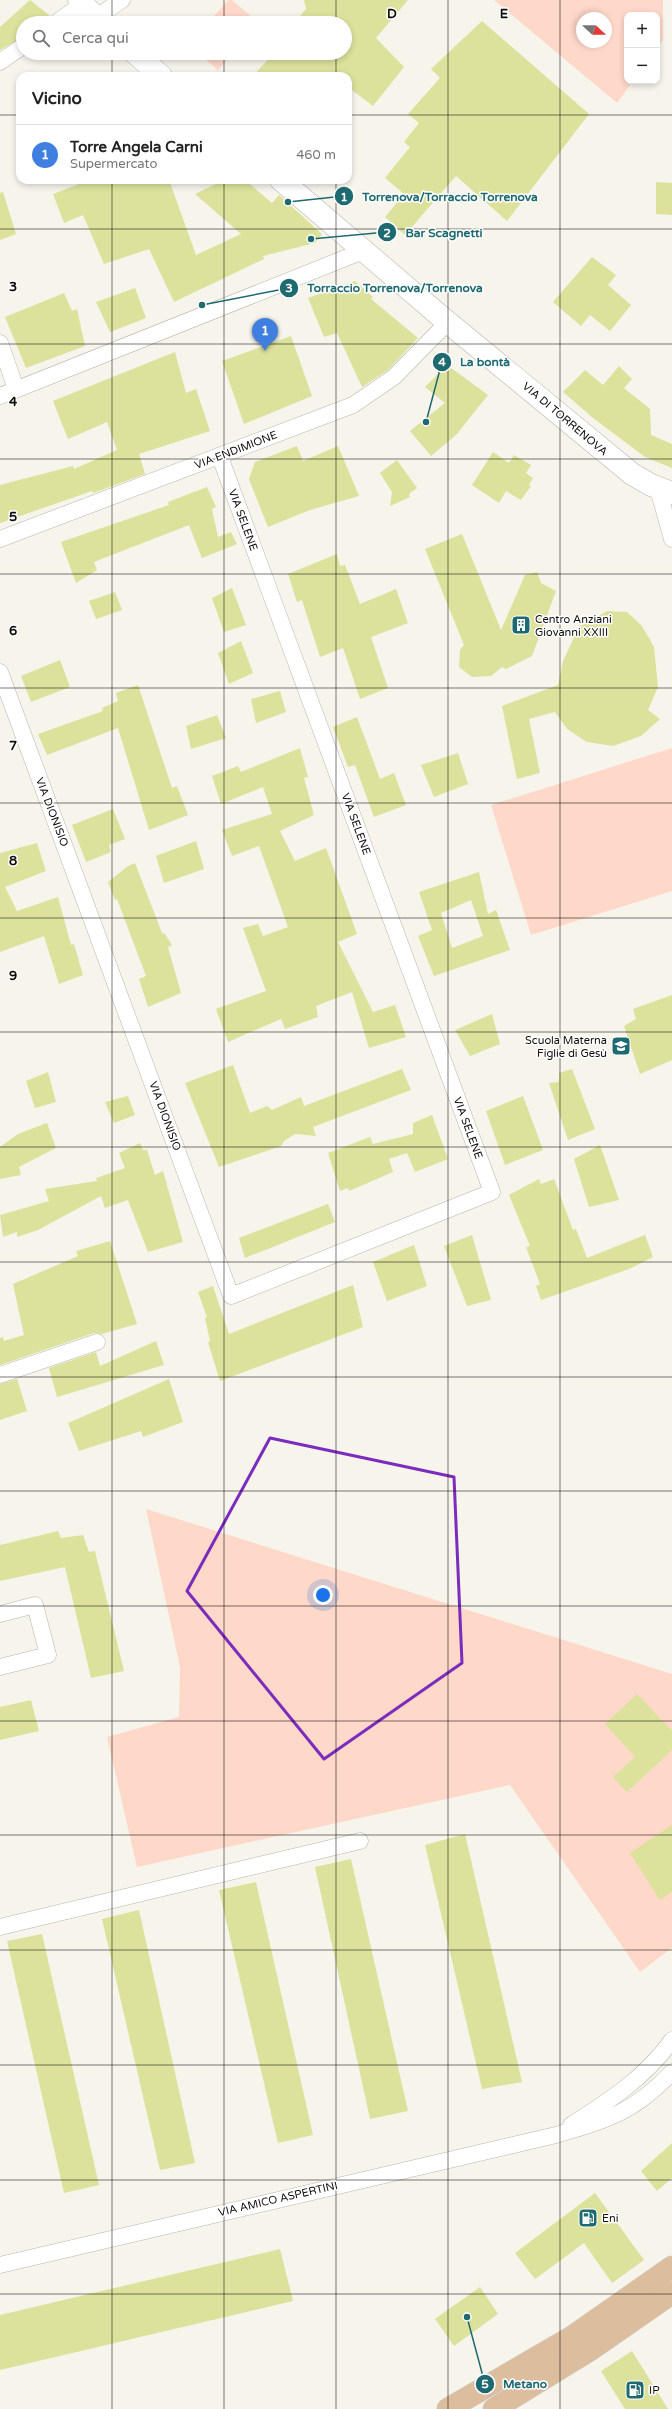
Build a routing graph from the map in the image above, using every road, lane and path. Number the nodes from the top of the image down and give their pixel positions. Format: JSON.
{"nodes":[{"id":1,"x":122,"y":0,"type":"edge"},
{"id":2,"x":89,"y":11,"type":"edge"},
{"id":3,"x":75,"y":16,"type":"edge"},
{"id":4,"x":16,"y":51,"type":"edge"},
{"id":5,"x":143,"y":60,"type":"edge"},
{"id":6,"x":0,"y":62,"type":"edge"},
{"id":7,"x":156,"y":72,"type":"edge"},
{"id":8,"x":286,"y":184,"type":"edge"},
{"id":9,"x":363,"y":251,"type":"junction"},
{"id":10,"x":448,"y":322,"type":"junction"},
{"id":11,"x":0,"y":343,"type":"edge"},
{"id":12,"x":16,"y":389,"type":"junction"},
{"id":13,"x":0,"y":396,"type":"edge"},
{"id":14,"x":220,"y":457,"type":"junction"},
{"id":15,"x":665,"y":491,"type":"edge"},
{"id":16,"x":0,"y":539,"type":"edge"},
{"id":17,"x":672,"y":539,"type":"edge"},
{"id":18,"x":0,"y":672,"type":"edge"},
{"id":19,"x":492,"y":1192,"type":"joint"},
{"id":20,"x":98,"y":1342,"type":"dead end"},
{"id":21,"x":0,"y":1375,"type":"edge"},
{"id":22,"x":0,"y":1614,"type":"edge"},
{"id":23,"x":0,"y":1667,"type":"edge"},
{"id":24,"x":360,"y":1842,"type":"dead end"},
{"id":25,"x":0,"y":1927,"type":"edge"},
{"id":26,"x":672,"y":2040,"type":"edge"},
{"id":27,"x":672,"y":2072,"type":"edge"},
{"id":28,"x":556,"y":2135,"type":"junction"},
{"id":29,"x":0,"y":2265,"type":"edge"},
{"id":30,"x":672,"y":2267,"type":"edge"},
{"id":31,"x":672,"y":2293,"type":"edge"},
{"id":32,"x":448,"y":2409,"type":"edge"},
{"id":33,"x":494,"y":2409,"type":"edge"}],
"edges":[{"from":1,"to":2,"type":"street"},
{"from":2,"to":3,"type":"street"},
{"from":4,"to":6,"type":"street"},
{"from":5,"to":7,"type":"street"},
{"from":8,"to":9,"type":"street","name":"VIA DI TORRENOVA"},
{"from":9,"to":10,"type":"street","name":"VIA DI TORRENOVA"},
{"from":9,"to":12,"type":"street"},
{"from":10,"to":14,"type":"street","name":"VIA ENDIMIONE"},
{"from":10,"to":15,"type":"street","name":"VIA DI TORRENOVA"},
{"from":11,"to":12,"type":"street"},
{"from":12,"to":13,"type":"street"},
{"from":14,"to":16,"type":"street","name":"VIA ENDIMIONE"},
{"from":14,"to":19,"type":"street","name":"VIA SELENE"},
{"from":15,"to":17,"type":"street"},
{"from":18,"to":19,"type":"street","name":"VIA DIONISIO"},
{"from":20,"to":21,"type":"street"},
{"from":22,"to":23,"type":"street"},
{"from":24,"to":25,"type":"street"},
{"from":26,"to":28,"type":"street","name":"VIA AMICO ASPERTINI"},
{"from":27,"to":28,"type":"street","name":"VIA AMICO ASPERTINI"},
{"from":28,"to":29,"type":"street","name":"VIA AMICO ASPERTINI"},
{"from":30,"to":32,"type":"main road"},
{"from":31,"to":33,"type":"main road"}]}
